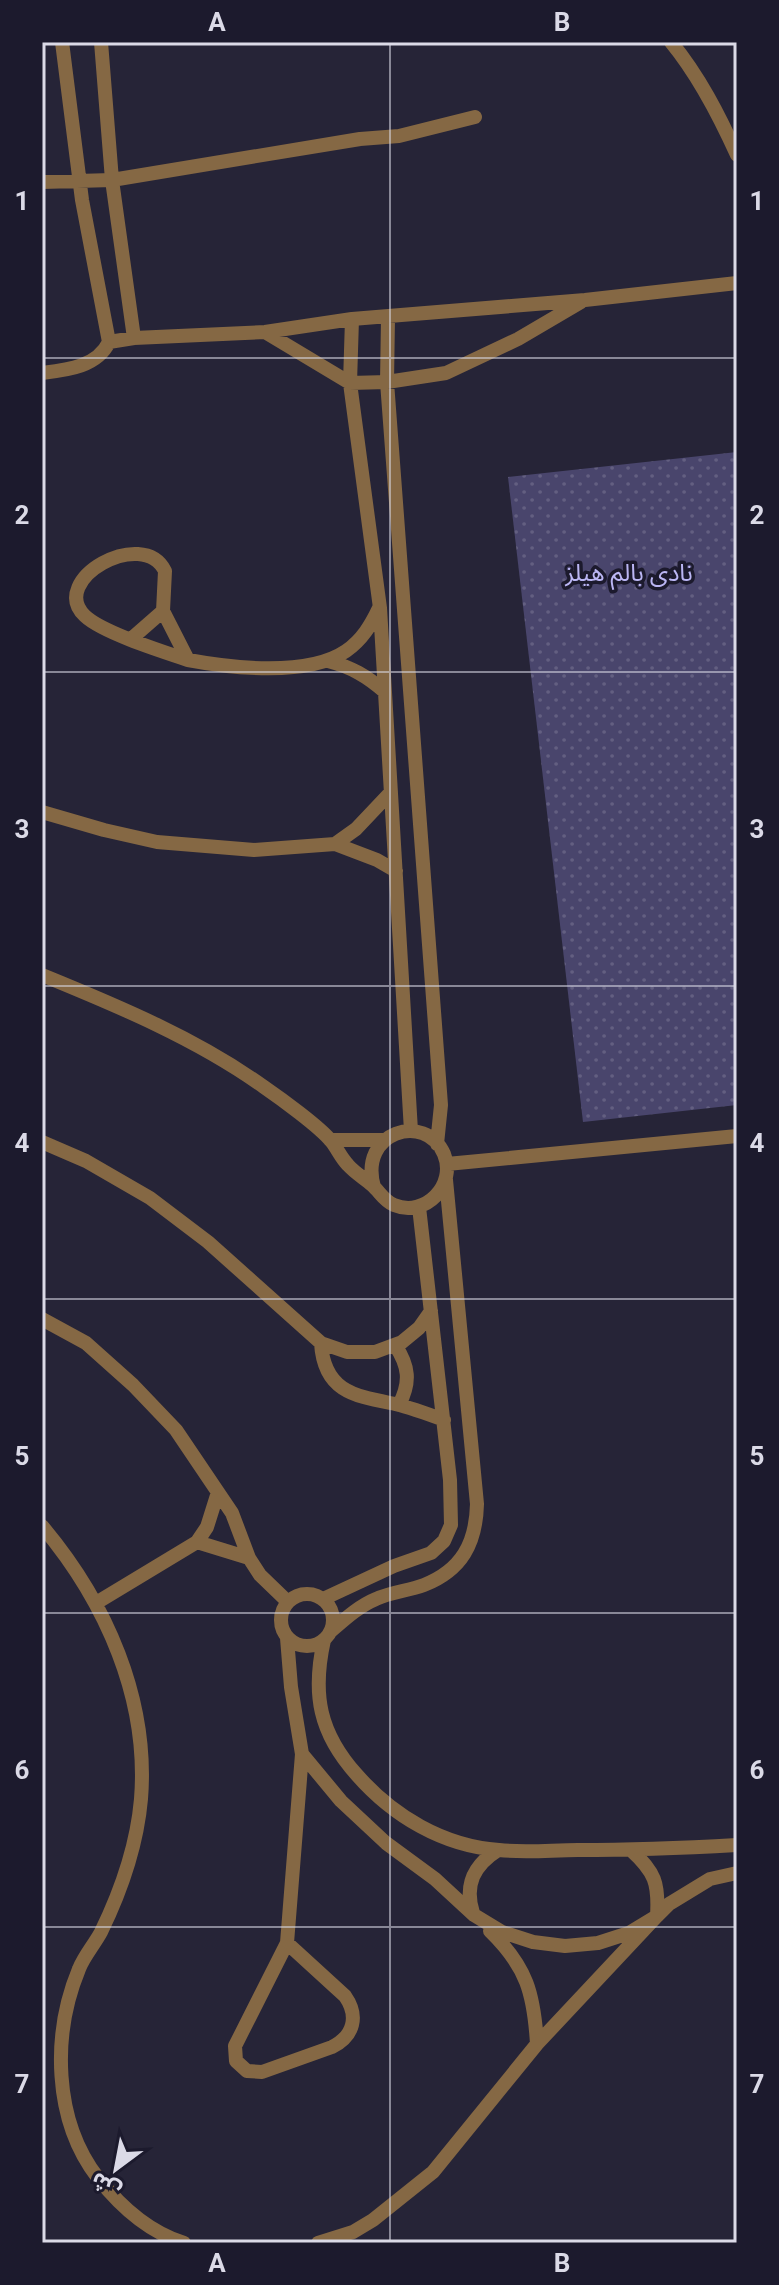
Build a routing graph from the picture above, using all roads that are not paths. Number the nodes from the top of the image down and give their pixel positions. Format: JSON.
{"nodes":[{"id":1,"x":62,"y":42,"type":"edge"},
{"id":2,"x":101,"y":42,"type":"edge"},
{"id":3,"x":671,"y":42,"type":"edge"},
{"id":4,"x":475,"y":117,"type":"dead end"},
{"id":5,"x":737,"y":155,"type":"edge"},
{"id":6,"x":80,"y":180,"type":"junction"},
{"id":7,"x":112,"y":180,"type":"junction"},
{"id":8,"x":42,"y":182,"type":"edge"},
{"id":9,"x":737,"y":283,"type":"edge"},
{"id":10,"x":585,"y":300,"type":"junction"},
{"id":11,"x":388,"y":318,"type":"junction"},
{"id":12,"x":352,"y":319,"type":"junction"},
{"id":13,"x":265,"y":332,"type":"junction"},
{"id":14,"x":134,"y":338,"type":"junction"},
{"id":15,"x":109,"y":342,"type":"junction"},
{"id":16,"x":42,"y":373,"type":"edge"},
{"id":17,"x":387,"y":382,"type":"junction"},
{"id":18,"x":350,"y":383,"type":"junction"},
{"id":19,"x":380,"y":608,"type":"junction"},
{"id":20,"x":163,"y":611,"type":"junction"},
{"id":21,"x":131,"y":639,"type":"junction"},
{"id":22,"x":188,"y":660,"type":"junction"},
{"id":23,"x":328,"y":661,"type":"junction"},
{"id":24,"x":385,"y":692,"type":"junction"},
{"id":25,"x":391,"y":792,"type":"junction"},
{"id":26,"x":42,"y":812,"type":"edge"},
{"id":27,"x":335,"y":844,"type":"junction"},
{"id":28,"x":396,"y":871,"type":"junction"},
{"id":29,"x":42,"y":975,"type":"edge"},
{"id":30,"x":411,"y":1131,"type":"junction"},
{"id":31,"x":737,"y":1136,"type":"edge"},
{"id":32,"x":330,"y":1140,"type":"junction"},
{"id":33,"x":384,"y":1140,"type":"junction"},
{"id":34,"x":42,"y":1142,"type":"edge"},
{"id":35,"x":437,"y":1144,"type":"junction"},
{"id":36,"x":446,"y":1171,"type":"junction"},
{"id":37,"x":374,"y":1187,"type":"junction"},
{"id":38,"x":419,"y":1207,"type":"junction"},
{"id":39,"x":431,"y":1311,"type":"junction"},
{"id":40,"x":42,"y":1319,"type":"edge"},
{"id":41,"x":321,"y":1343,"type":"junction"},
{"id":42,"x":395,"y":1345,"type":"junction"},
{"id":43,"x":399,"y":1405,"type":"junction"},
{"id":44,"x":444,"y":1420,"type":"junction"},
{"id":45,"x":218,"y":1492,"type":"junction"},
{"id":46,"x":42,"y":1526,"type":"edge"},
{"id":47,"x":197,"y":1542,"type":"junction"},
{"id":48,"x":249,"y":1558,"type":"junction"},
{"id":49,"x":323,"y":1599,"type":"junction"},
{"id":50,"x":288,"y":1602,"type":"junction"},
{"id":51,"x":96,"y":1603,"type":"junction"},
{"id":52,"x":328,"y":1636,"type":"junction"},
{"id":53,"x":287,"y":1638,"type":"junction"},
{"id":54,"x":302,"y":1754,"type":"junction"},
{"id":55,"x":737,"y":1845,"type":"edge"},
{"id":56,"x":498,"y":1850,"type":"junction"},
{"id":57,"x":631,"y":1850,"type":"junction"},
{"id":58,"x":737,"y":1873,"type":"edge"},
{"id":59,"x":474,"y":1915,"type":"junction"},
{"id":60,"x":657,"y":1916,"type":"junction"},
{"id":61,"x":287,"y":1943,"type":"junction"},
{"id":62,"x":537,"y":2044,"type":"junction"},
{"id":63,"x":184,"y":2243,"type":"edge"},
{"id":64,"x":318,"y":2243,"type":"edge"}],
"edges":[{"from":1,"to":6,"type":"street"},
{"from":2,"to":7,"type":"street"},
{"from":3,"to":5,"type":"street"},
{"from":4,"to":7,"type":"street"},
{"from":6,"to":7,"type":"street"},
{"from":6,"to":8,"type":"street"},
{"from":6,"to":15,"type":"street"},
{"from":7,"to":14,"type":"street"},
{"from":9,"to":10,"type":"street"},
{"from":10,"to":11,"type":"street"},
{"from":10,"to":17,"type":"street"},
{"from":11,"to":12,"type":"street"},
{"from":11,"to":17,"type":"street"},
{"from":12,"to":13,"type":"street"},
{"from":12,"to":18,"type":"street"},
{"from":13,"to":14,"type":"street"},
{"from":13,"to":18,"type":"street"},
{"from":14,"to":15,"type":"street"},
{"from":15,"to":16,"type":"street"},
{"from":17,"to":18,"type":"street"},
{"from":17,"to":35,"type":"street"},
{"from":18,"to":19,"type":"street"},
{"from":19,"to":23,"type":"street"},
{"from":19,"to":24,"type":"street"},
{"from":20,"to":21,"type":"street"},
{"from":20,"to":21,"type":"street"},
{"from":20,"to":22,"type":"street"},
{"from":21,"to":22,"type":"street"},
{"from":22,"to":23,"type":"street"},
{"from":23,"to":24,"type":"street"},
{"from":24,"to":25,"type":"street"},
{"from":25,"to":27,"type":"street"},
{"from":25,"to":28,"type":"street"},
{"from":26,"to":27,"type":"street"},
{"from":27,"to":28,"type":"street"},
{"from":28,"to":30,"type":"street"},
{"from":29,"to":32,"type":"street"},
{"from":30,"to":33,"type":"street"},
{"from":30,"to":35,"type":"street"},
{"from":31,"to":36,"type":"street"},
{"from":32,"to":33,"type":"street"},
{"from":32,"to":37,"type":"street"},
{"from":33,"to":37,"type":"street"},
{"from":34,"to":41,"type":"street"},
{"from":35,"to":36,"type":"street"},
{"from":36,"to":38,"type":"street"},
{"from":36,"to":52,"type":"street"},
{"from":37,"to":38,"type":"street"},
{"from":38,"to":39,"type":"street"},
{"from":39,"to":42,"type":"street"},
{"from":39,"to":44,"type":"street"},
{"from":40,"to":45,"type":"street"},
{"from":41,"to":42,"type":"street"},
{"from":41,"to":43,"type":"street"},
{"from":42,"to":43,"type":"street"},
{"from":43,"to":44,"type":"street"},
{"from":44,"to":49,"type":"street"},
{"from":45,"to":47,"type":"street"},
{"from":45,"to":48,"type":"street"},
{"from":46,"to":51,"type":"street"},
{"from":47,"to":48,"type":"street"},
{"from":47,"to":51,"type":"street"},
{"from":48,"to":50,"type":"street"},
{"from":49,"to":50,"type":"street"},
{"from":49,"to":52,"type":"street"},
{"from":50,"to":53,"type":"street"},
{"from":51,"to":63,"type":"street"},
{"from":52,"to":53,"type":"street"},
{"from":52,"to":56,"type":"street"},
{"from":53,"to":54,"type":"street"},
{"from":54,"to":59,"type":"street"},
{"from":54,"to":61,"type":"street"},
{"from":55,"to":57,"type":"street"},
{"from":56,"to":57,"type":"street"},
{"from":56,"to":59,"type":"street"},
{"from":57,"to":60,"type":"street"},
{"from":58,"to":60,"type":"street"},
{"from":59,"to":60,"type":"street"},
{"from":59,"to":62,"type":"street"},
{"from":60,"to":62,"type":"street"},
{"from":61,"to":61,"type":"street"},
{"from":62,"to":64,"type":"street"}]}
